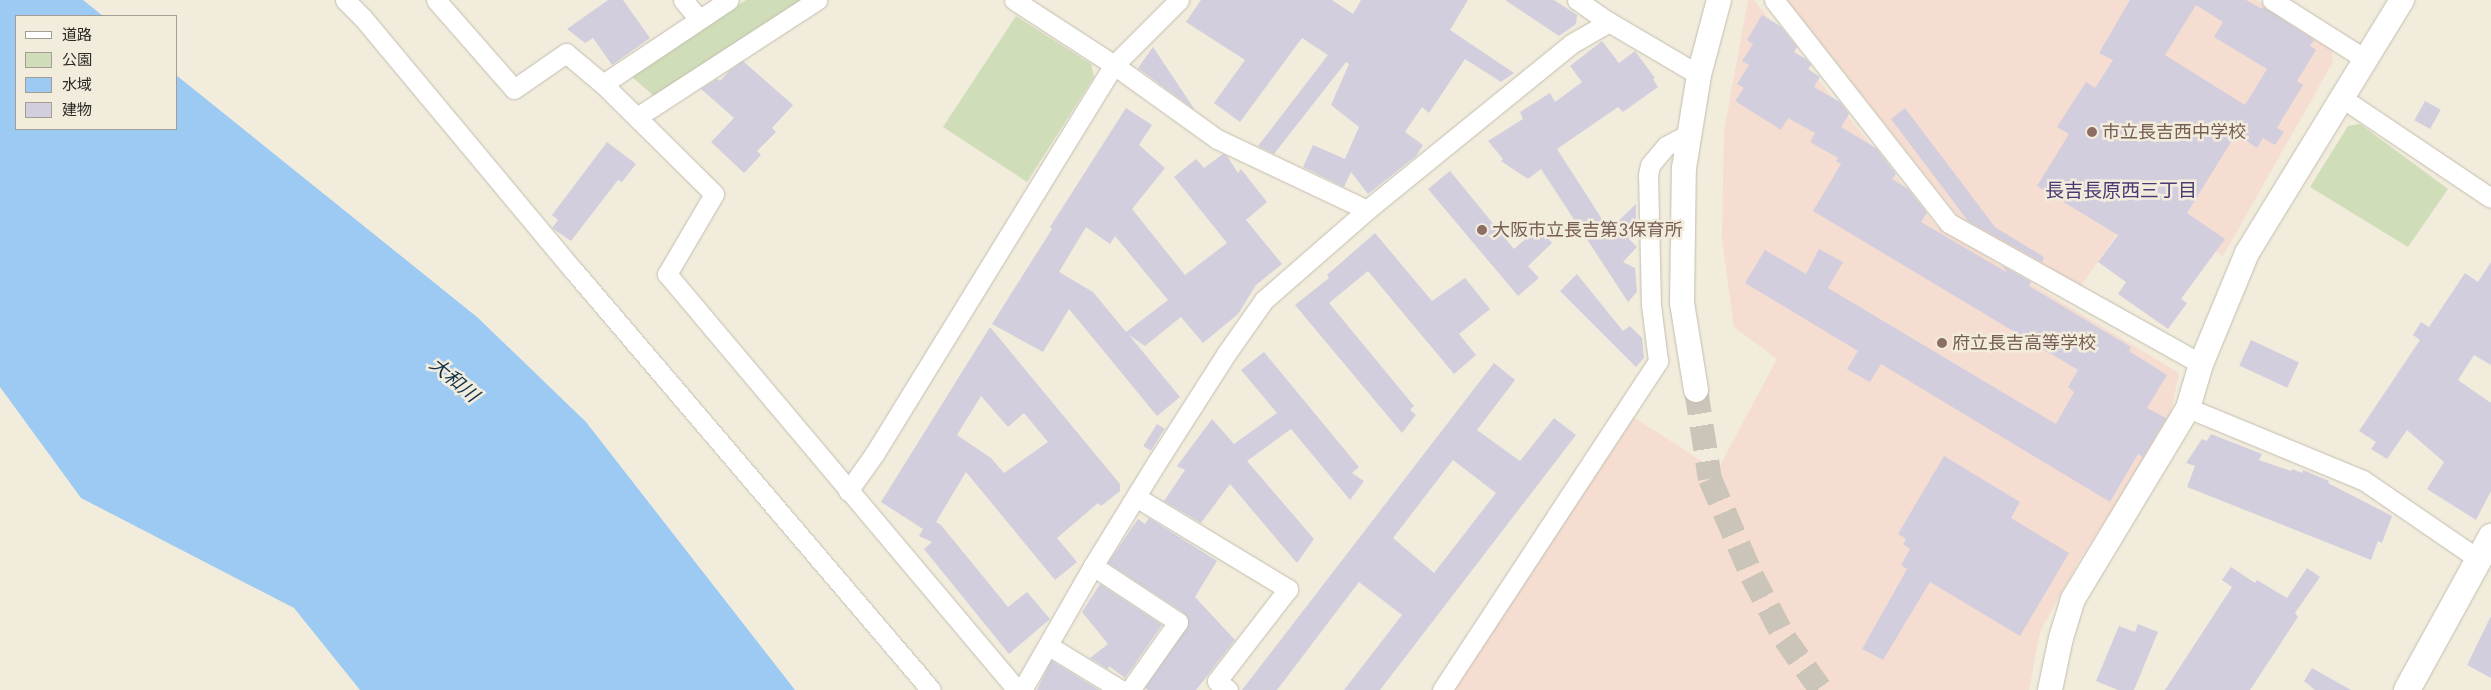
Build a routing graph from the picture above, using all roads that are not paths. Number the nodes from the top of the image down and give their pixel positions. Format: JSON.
{"nodes":[{"id":1,"x":345,"y":0,"type":"edge"},
{"id":2,"x":436,"y":0,"type":"edge"},
{"id":3,"x":683,"y":0,"type":"edge"},
{"id":4,"x":729,"y":0,"type":"edge"},
{"id":5,"x":816,"y":0,"type":"edge"},
{"id":6,"x":1014,"y":0,"type":"edge"},
{"id":7,"x":1179,"y":0,"type":"edge"},
{"id":8,"x":1577,"y":0,"type":"edge"},
{"id":9,"x":1719,"y":0,"type":"edge"},
{"id":10,"x":1774,"y":0,"type":"edge"},
{"id":11,"x":2272,"y":0,"type":"edge"},
{"id":12,"x":2402,"y":0,"type":"edge"},
{"id":13,"x":699,"y":19,"type":"junction"},
{"id":14,"x":1609,"y":22,"type":"junction"},
{"id":15,"x":2364,"y":59,"type":"junction"},
{"id":16,"x":1114,"y":65,"type":"junction"},
{"id":17,"x":1699,"y":75,"type":"junction"},
{"id":18,"x":603,"y":84,"type":"junction"},
{"id":19,"x":2342,"y":98,"type":"junction"},
{"id":20,"x":637,"y":117,"type":"junction"},
{"id":21,"x":1690,"y":133,"type":"junction"},
{"id":22,"x":2491,"y":198,"type":"edge"},
{"id":23,"x":1367,"y":210,"type":"junction"},
{"id":24,"x":2201,"y":364,"type":"junction"},
{"id":25,"x":1696,"y":390,"type":"tunnel mouth"},
{"id":26,"x":2188,"y":408,"type":"junction"},
{"id":27,"x":848,"y":492,"type":"junction"},
{"id":28,"x":1136,"y":497,"type":"junction"},
{"id":29,"x":2486,"y":548,"type":"edge"},
{"id":30,"x":1093,"y":566,"type":"junction"},
{"id":31,"x":1049,"y":646,"type":"junction"},
{"id":32,"x":931,"y":690,"type":"edge"},
{"id":33,"x":1017,"y":690,"type":"edge"},
{"id":34,"x":1022,"y":690,"type":"edge"},
{"id":35,"x":1122,"y":690,"type":"edge"},
{"id":36,"x":1130,"y":690,"type":"edge"},
{"id":37,"x":1228,"y":690,"type":"edge"},
{"id":38,"x":1442,"y":690,"type":"edge"},
{"id":39,"x":2050,"y":690,"type":"edge"},
{"id":40,"x":2407,"y":690,"type":"edge"}],
"edges":[{"from":1,"to":32,"type":"street"},
{"from":2,"to":18,"type":"street"},
{"from":3,"to":13,"type":"street"},
{"from":4,"to":13,"type":"street"},
{"from":5,"to":20,"type":"street"},
{"from":6,"to":16,"type":"street"},
{"from":7,"to":16,"type":"street"},
{"from":8,"to":14,"type":"street"},
{"from":9,"to":17,"type":"street"},
{"from":10,"to":24,"type":"street"},
{"from":11,"to":15,"type":"street"},
{"from":12,"to":15,"type":"street"},
{"from":13,"to":18,"type":"street"},
{"from":14,"to":17,"type":"street"},
{"from":14,"to":23,"type":"street"},
{"from":15,"to":19,"type":"street"},
{"from":16,"to":23,"type":"street"},
{"from":16,"to":27,"type":"street"},
{"from":17,"to":21,"type":"street"},
{"from":18,"to":20,"type":"street"},
{"from":19,"to":22,"type":"street"},
{"from":19,"to":24,"type":"street"},
{"from":20,"to":27,"type":"street"},
{"from":21,"to":25,"type":"street"},
{"from":21,"to":38,"type":"street"},
{"from":23,"to":28,"type":"street"},
{"from":24,"to":26,"type":"street"},
{"from":26,"to":29,"type":"street"},
{"from":26,"to":39,"type":"street"},
{"from":27,"to":33,"type":"street"},
{"from":28,"to":30,"type":"street"},
{"from":28,"to":37,"type":"street"},
{"from":29,"to":40,"type":"main road"},
{"from":30,"to":31,"type":"street"},
{"from":30,"to":36,"type":"street"},
{"from":31,"to":34,"type":"street"},
{"from":31,"to":35,"type":"street"}]}
